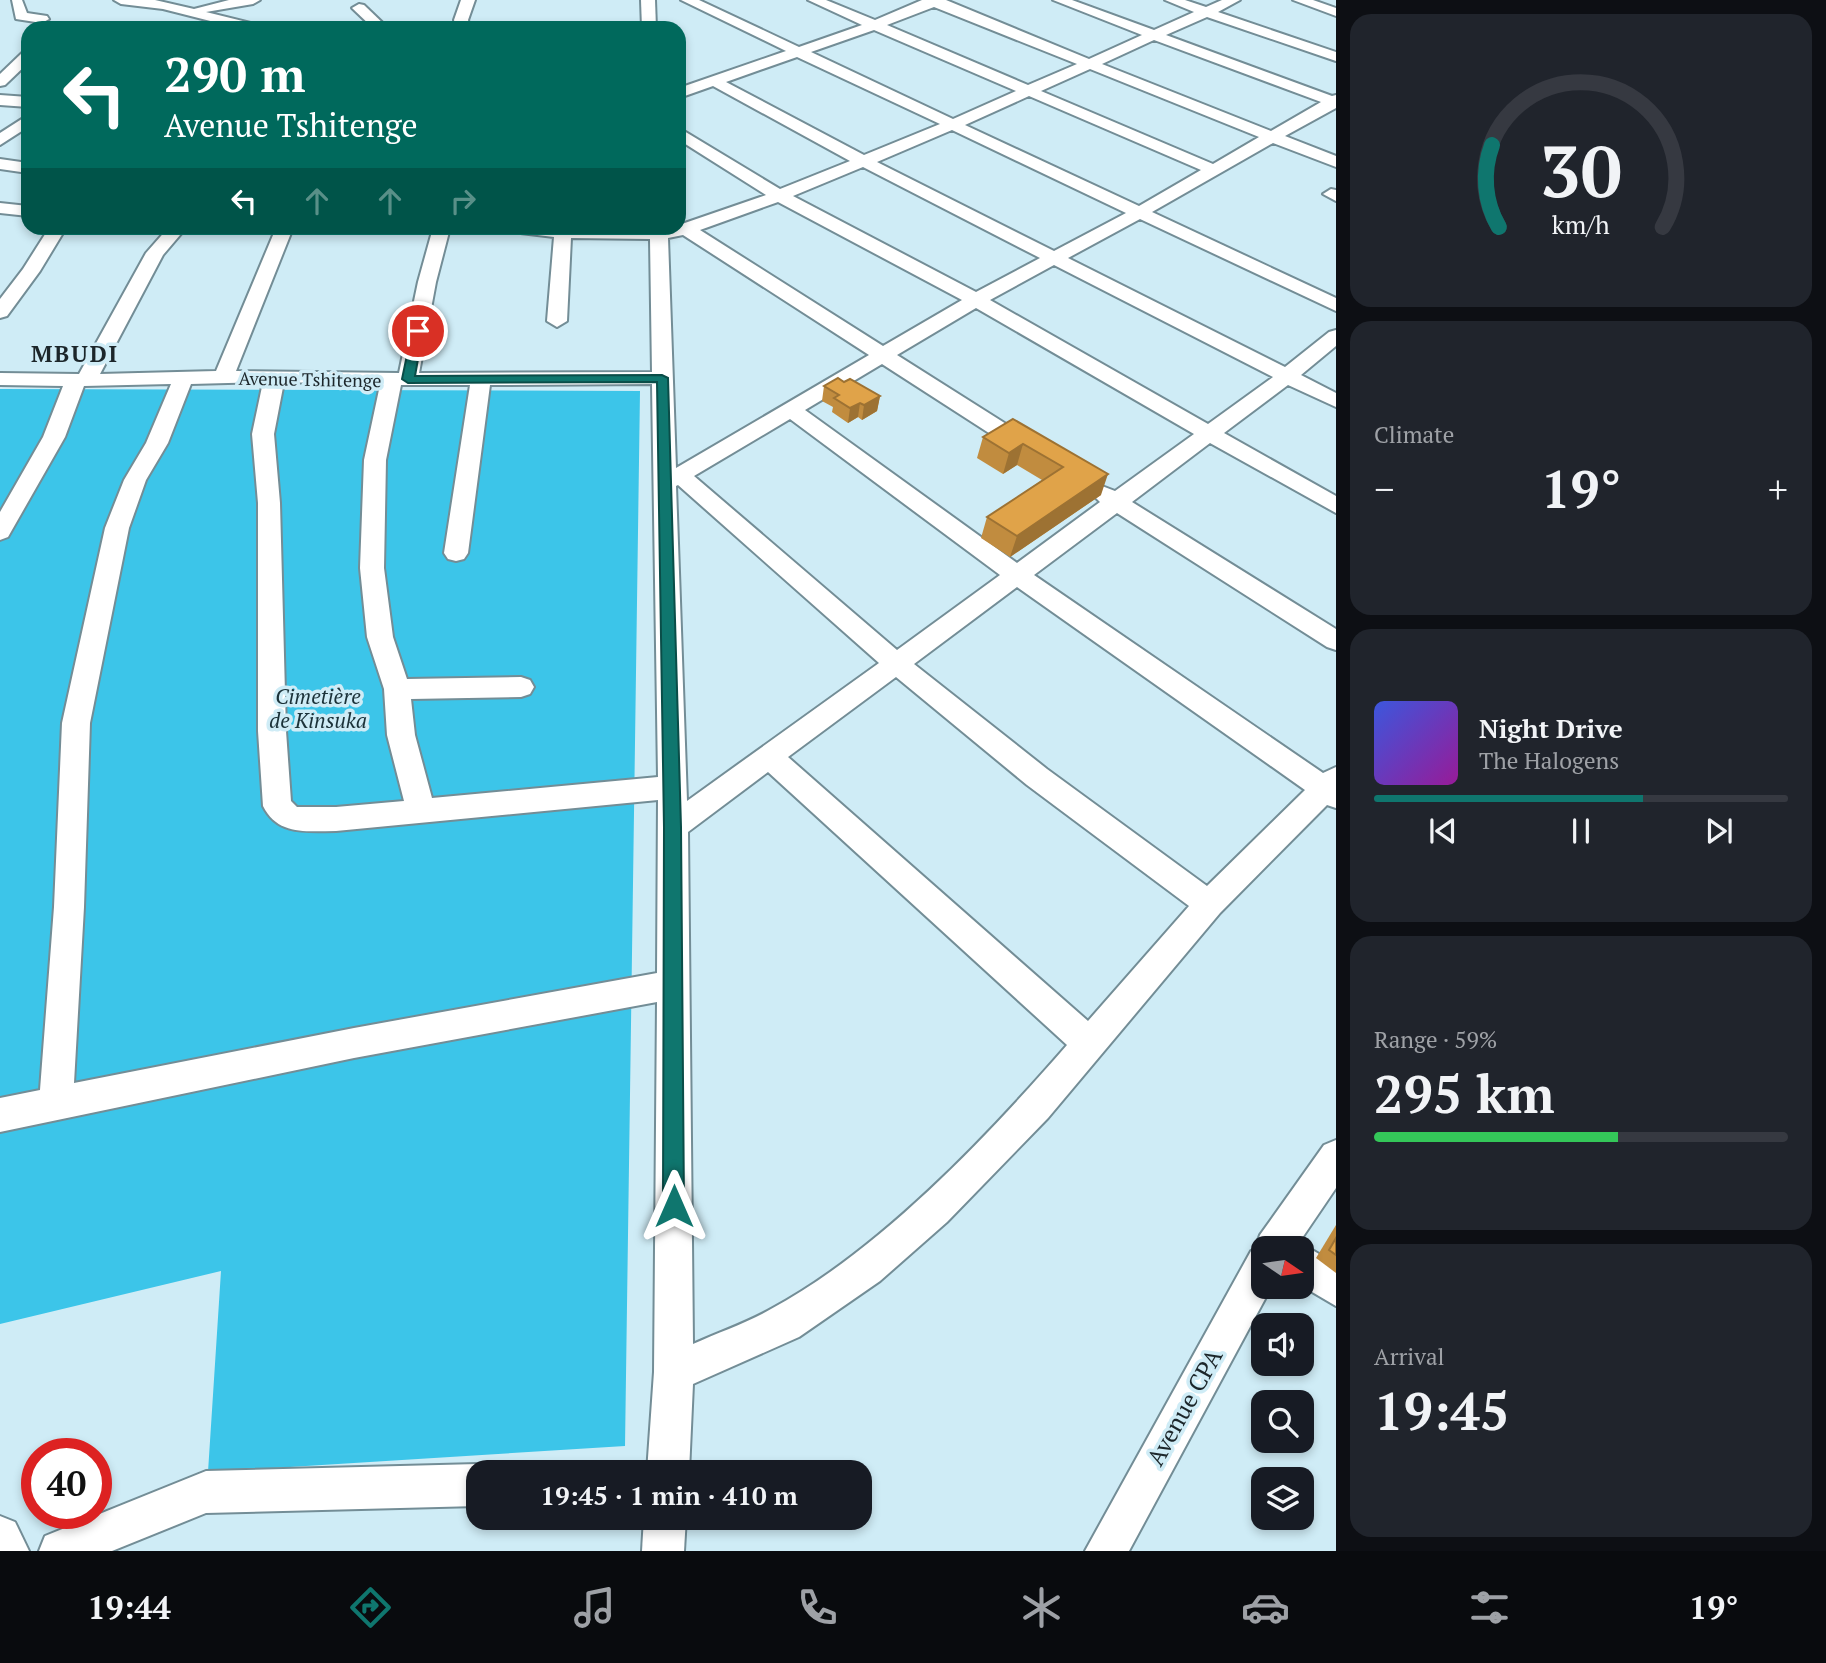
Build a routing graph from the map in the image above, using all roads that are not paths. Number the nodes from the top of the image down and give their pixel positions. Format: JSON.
{"nodes":[{"id":1,"x":121,"y":0,"type":"edge"},
{"id":2,"x":253,"y":0,"type":"edge"},
{"id":3,"x":468,"y":0,"type":"edge"},
{"id":4,"x":648,"y":0,"type":"edge"},
{"id":5,"x":688,"y":0,"type":"edge"},
{"id":6,"x":815,"y":0,"type":"edge"},
{"id":7,"x":1060,"y":0,"type":"edge"},
{"id":8,"x":1172,"y":0,"type":"edge"},
{"id":9,"x":1233,"y":0,"type":"edge"},
{"id":10,"x":1300,"y":0,"type":"edge"},
{"id":11,"x":15,"y":1,"type":"edge"},
{"id":12,"x":934,"y":1,"type":"edge"},
{"id":13,"x":359,"y":8,"type":"dead end"},
{"id":14,"x":187,"y":11,"type":"junction"},
{"id":15,"x":1208,"y":12,"type":"junction"},
{"id":16,"x":1336,"y":12,"type":"edge"},
{"id":17,"x":42,"y":19,"type":"dead end"},
{"id":18,"x":226,"y":21,"type":"edge"},
{"id":19,"x":373,"y":21,"type":"edge"},
{"id":20,"x":461,"y":21,"type":"edge"},
{"id":21,"x":649,"y":21,"type":"edge"},
{"id":22,"x":873,"y":26,"type":"junction"},
{"id":23,"x":1156,"y":34,"type":"junction"},
{"id":24,"x":797,"y":51,"type":"junction"},
{"id":25,"x":1336,"y":58,"type":"edge"},
{"id":26,"x":21,"y":62,"type":"edge"},
{"id":27,"x":1091,"y":65,"type":"junction"},
{"id":28,"x":714,"y":81,"type":"junction"},
{"id":29,"x":0,"y":82,"type":"edge"},
{"id":30,"x":686,"y":91,"type":"edge"},
{"id":31,"x":1026,"y":92,"type":"junction"},
{"id":32,"x":0,"y":100,"type":"edge"},
{"id":33,"x":21,"y":102,"type":"edge"},
{"id":34,"x":1335,"y":102,"type":"edge"},
{"id":35,"x":954,"y":124,"type":"junction"},
{"id":36,"x":21,"y":125,"type":"edge"},
{"id":37,"x":686,"y":137,"type":"edge"},
{"id":38,"x":1272,"y":137,"type":"junction"},
{"id":39,"x":0,"y":140,"type":"edge"},
{"id":40,"x":863,"y":161,"type":"junction"},
{"id":41,"x":1336,"y":162,"type":"edge"},
{"id":42,"x":0,"y":164,"type":"edge"},
{"id":43,"x":21,"y":167,"type":"edge"},
{"id":44,"x":1214,"y":170,"type":"junction"},
{"id":45,"x":779,"y":196,"type":"junction"},
{"id":46,"x":0,"y":208,"type":"edge"},
{"id":47,"x":21,"y":210,"type":"edge"},
{"id":48,"x":1140,"y":212,"type":"junction"},
{"id":49,"x":686,"y":224,"type":"edge"},
{"id":50,"x":53,"y":235,"type":"edge"},
{"id":51,"x":171,"y":235,"type":"edge"},
{"id":52,"x":281,"y":235,"type":"edge"},
{"id":53,"x":440,"y":235,"type":"edge"},
{"id":54,"x":563,"y":235,"type":"edge"},
{"id":55,"x":668,"y":235,"type":"edge"},
{"id":56,"x":676,"y":235,"type":"edge"},
{"id":57,"x":1053,"y":258,"type":"junction"},
{"id":58,"x":976,"y":300,"type":"junction"},
{"id":59,"x":1336,"y":305,"type":"edge"},
{"id":60,"x":0,"y":312,"type":"edge"},
{"id":61,"x":557,"y":321,"type":"dead end"},
{"id":62,"x":1336,"y":336,"type":"edge"},
{"id":63,"x":883,"y":357,"type":"junction"},
{"id":64,"x":275,"y":376,"type":"junction"},
{"id":65,"x":1287,"y":376,"type":"junction"},
{"id":66,"x":223,"y":378,"type":"junction"},
{"id":67,"x":662,"y":378,"type":"junction"},
{"id":68,"x":0,"y":379,"type":"edge"},
{"id":69,"x":183,"y":379,"type":"junction"},
{"id":70,"x":400,"y":379,"type":"junction"},
{"id":71,"x":481,"y":379,"type":"junction"},
{"id":72,"x":81,"y":380,"type":"junction"},
{"id":73,"x":1336,"y":401,"type":"edge"},
{"id":74,"x":790,"y":410,"type":"junction"},
{"id":75,"x":1206,"y":434,"type":"junction"},
{"id":76,"x":1045,"y":458,"type":"edge"},
{"id":77,"x":672,"y":479,"type":"junction"},
{"id":78,"x":1080,"y":480,"type":"edge"},
{"id":79,"x":1115,"y":502,"type":"junction"},
{"id":80,"x":1336,"y":506,"type":"edge"},
{"id":81,"x":0,"y":532,"type":"edge"},
{"id":82,"x":456,"y":553,"type":"dead end"},
{"id":83,"x":1017,"y":575,"type":"junction"},
{"id":84,"x":1336,"y":641,"type":"edge"},
{"id":85,"x":897,"y":664,"type":"junction"},
{"id":86,"x":521,"y":687,"type":"dead end"},
{"id":87,"x":397,"y":689,"type":"junction"},
{"id":88,"x":769,"y":757,"type":"junction"},
{"id":89,"x":672,"y":787,"type":"junction"},
{"id":90,"x":1332,"y":788,"type":"edge"},
{"id":91,"x":421,"y":812,"type":"junction"},
{"id":92,"x":673,"y":827,"type":"junction"},
{"id":93,"x":1209,"y":904,"type":"junction"},
{"id":94,"x":673,"y":985,"type":"junction"},
{"id":95,"x":1090,"y":1044,"type":"junction"},
{"id":96,"x":56,"y":1104,"type":"junction"},
{"id":97,"x":0,"y":1115,"type":"edge"},
{"id":98,"x":1336,"y":1157,"type":"edge"},
{"id":99,"x":1289,"y":1236,"type":"edge"},
{"id":100,"x":1314,"y":1274,"type":"edge"},
{"id":101,"x":1336,"y":1287,"type":"edge"},
{"id":102,"x":1253,"y":1299,"type":"edge"},
{"id":103,"x":674,"y":1372,"type":"junction"},
{"id":104,"x":669,"y":1460,"type":"edge"},
{"id":105,"x":466,"y":1485,"type":"edge"},
{"id":106,"x":664,"y":1530,"type":"edge"},
{"id":107,"x":0,"y":1536,"type":"edge"},
{"id":108,"x":1116,"y":1546,"type":"edge"},
{"id":109,"x":8,"y":1551,"type":"edge"},
{"id":110,"x":60,"y":1551,"type":"edge"},
{"id":111,"x":663,"y":1551,"type":"edge"}],
"edges":[{"from":1,"to":14,"type":"street"},
{"from":2,"to":14,"type":"street"},
{"from":3,"to":20,"type":"street"},
{"from":4,"to":21,"type":"street"},
{"from":5,"to":24,"type":"street"},
{"from":6,"to":22,"type":"street"},
{"from":7,"to":23,"type":"street"},
{"from":8,"to":15,"type":"street"},
{"from":9,"to":15,"type":"street"},
{"from":10,"to":16,"type":"street"},
{"from":11,"to":17,"type":"street"},
{"from":12,"to":22,"type":"street"},
{"from":12,"to":27,"type":"street"},
{"from":13,"to":19,"type":"street"},
{"from":14,"to":18,"type":"street"},
{"from":15,"to":23,"type":"street"},
{"from":15,"to":25,"type":"street"},
{"from":22,"to":24,"type":"street"},
{"from":22,"to":31,"type":"street"},
{"from":23,"to":27,"type":"street"},
{"from":23,"to":34,"type":"street"},
{"from":24,"to":28,"type":"street"},
{"from":24,"to":35,"type":"street"},
{"from":26,"to":29,"type":"street"},
{"from":27,"to":31,"type":"street"},
{"from":27,"to":38,"type":"street"},
{"from":28,"to":30,"type":"street"},
{"from":28,"to":40,"type":"street"},
{"from":31,"to":35,"type":"street"},
{"from":31,"to":44,"type":"street"},
{"from":32,"to":33,"type":"street"},
{"from":34,"to":38,"type":"street"},
{"from":35,"to":40,"type":"street"},
{"from":35,"to":48,"type":"street"},
{"from":36,"to":39,"type":"street"},
{"from":37,"to":45,"type":"street"},
{"from":38,"to":41,"type":"street"},
{"from":38,"to":44,"type":"street"},
{"from":40,"to":45,"type":"street"},
{"from":40,"to":57,"type":"street"},
{"from":42,"to":43,"type":"street"},
{"from":44,"to":48,"type":"street"},
{"from":45,"to":49,"type":"street"},
{"from":45,"to":58,"type":"street"},
{"from":46,"to":47,"type":"street"},
{"from":48,"to":57,"type":"street"},
{"from":48,"to":59,"type":"street"},
{"from":50,"to":60,"type":"street"},
{"from":51,"to":72,"type":"street"},
{"from":52,"to":66,"type":"street"},
{"from":53,"to":70,"type":"street"},
{"from":54,"to":61,"type":"street"},
{"from":55,"to":67,"type":"street"},
{"from":56,"to":63,"type":"street"},
{"from":57,"to":58,"type":"street"},
{"from":57,"to":65,"type":"street"},
{"from":58,"to":63,"type":"street"},
{"from":58,"to":75,"type":"street"},
{"from":62,"to":65,"type":"street"},
{"from":63,"to":74,"type":"street"},
{"from":63,"to":76,"type":"street"},
{"from":64,"to":66,"type":"street","name":"Avenue Tshitenge"},
{"from":64,"to":70,"type":"street","name":"Avenue Tshitenge"},
{"from":64,"to":91,"type":"street"},
{"from":65,"to":73,"type":"street"},
{"from":65,"to":75,"type":"street"},
{"from":66,"to":69,"type":"street","name":"Avenue Tshitenge"},
{"from":67,"to":71,"type":"street","name":"Avenue Tshitenge"},
{"from":67,"to":77,"type":"street"},
{"from":68,"to":72,"type":"street","name":"Avenue Tshitenge"},
{"from":69,"to":72,"type":"street","name":"Avenue Tshitenge"},
{"from":69,"to":96,"type":"street"},
{"from":70,"to":71,"type":"street","name":"Avenue Tshitenge"},
{"from":70,"to":87,"type":"street"},
{"from":71,"to":82,"type":"street"},
{"from":72,"to":81,"type":"street"},
{"from":74,"to":77,"type":"street"},
{"from":74,"to":83,"type":"street"},
{"from":75,"to":79,"type":"street"},
{"from":75,"to":80,"type":"street"},
{"from":77,"to":85,"type":"street"},
{"from":77,"to":89,"type":"street"},
{"from":78,"to":79,"type":"street"},
{"from":79,"to":83,"type":"street"},
{"from":79,"to":84,"type":"street"},
{"from":83,"to":85,"type":"street"},
{"from":83,"to":90,"type":"street"},
{"from":85,"to":88,"type":"street"},
{"from":85,"to":93,"type":"street"},
{"from":86,"to":87,"type":"street"},
{"from":87,"to":91,"type":"street"},
{"from":88,"to":92,"type":"street"},
{"from":88,"to":95,"type":"street"},
{"from":89,"to":91,"type":"street"},
{"from":89,"to":92,"type":"street"},
{"from":90,"to":93,"type":"street"},
{"from":92,"to":94,"type":"street"},
{"from":93,"to":95,"type":"street"},
{"from":94,"to":96,"type":"street"},
{"from":94,"to":103,"type":"street"},
{"from":95,"to":103,"type":"street"},
{"from":96,"to":97,"type":"street"},
{"from":98,"to":99,"type":"street","name":"Avenue CPA"},
{"from":100,"to":101,"type":"street"},
{"from":102,"to":108,"type":"street","name":"Avenue CPA"},
{"from":103,"to":104,"type":"street"},
{"from":105,"to":110,"type":"street"},
{"from":106,"to":111,"type":"street"},
{"from":107,"to":109,"type":"street"}]}
